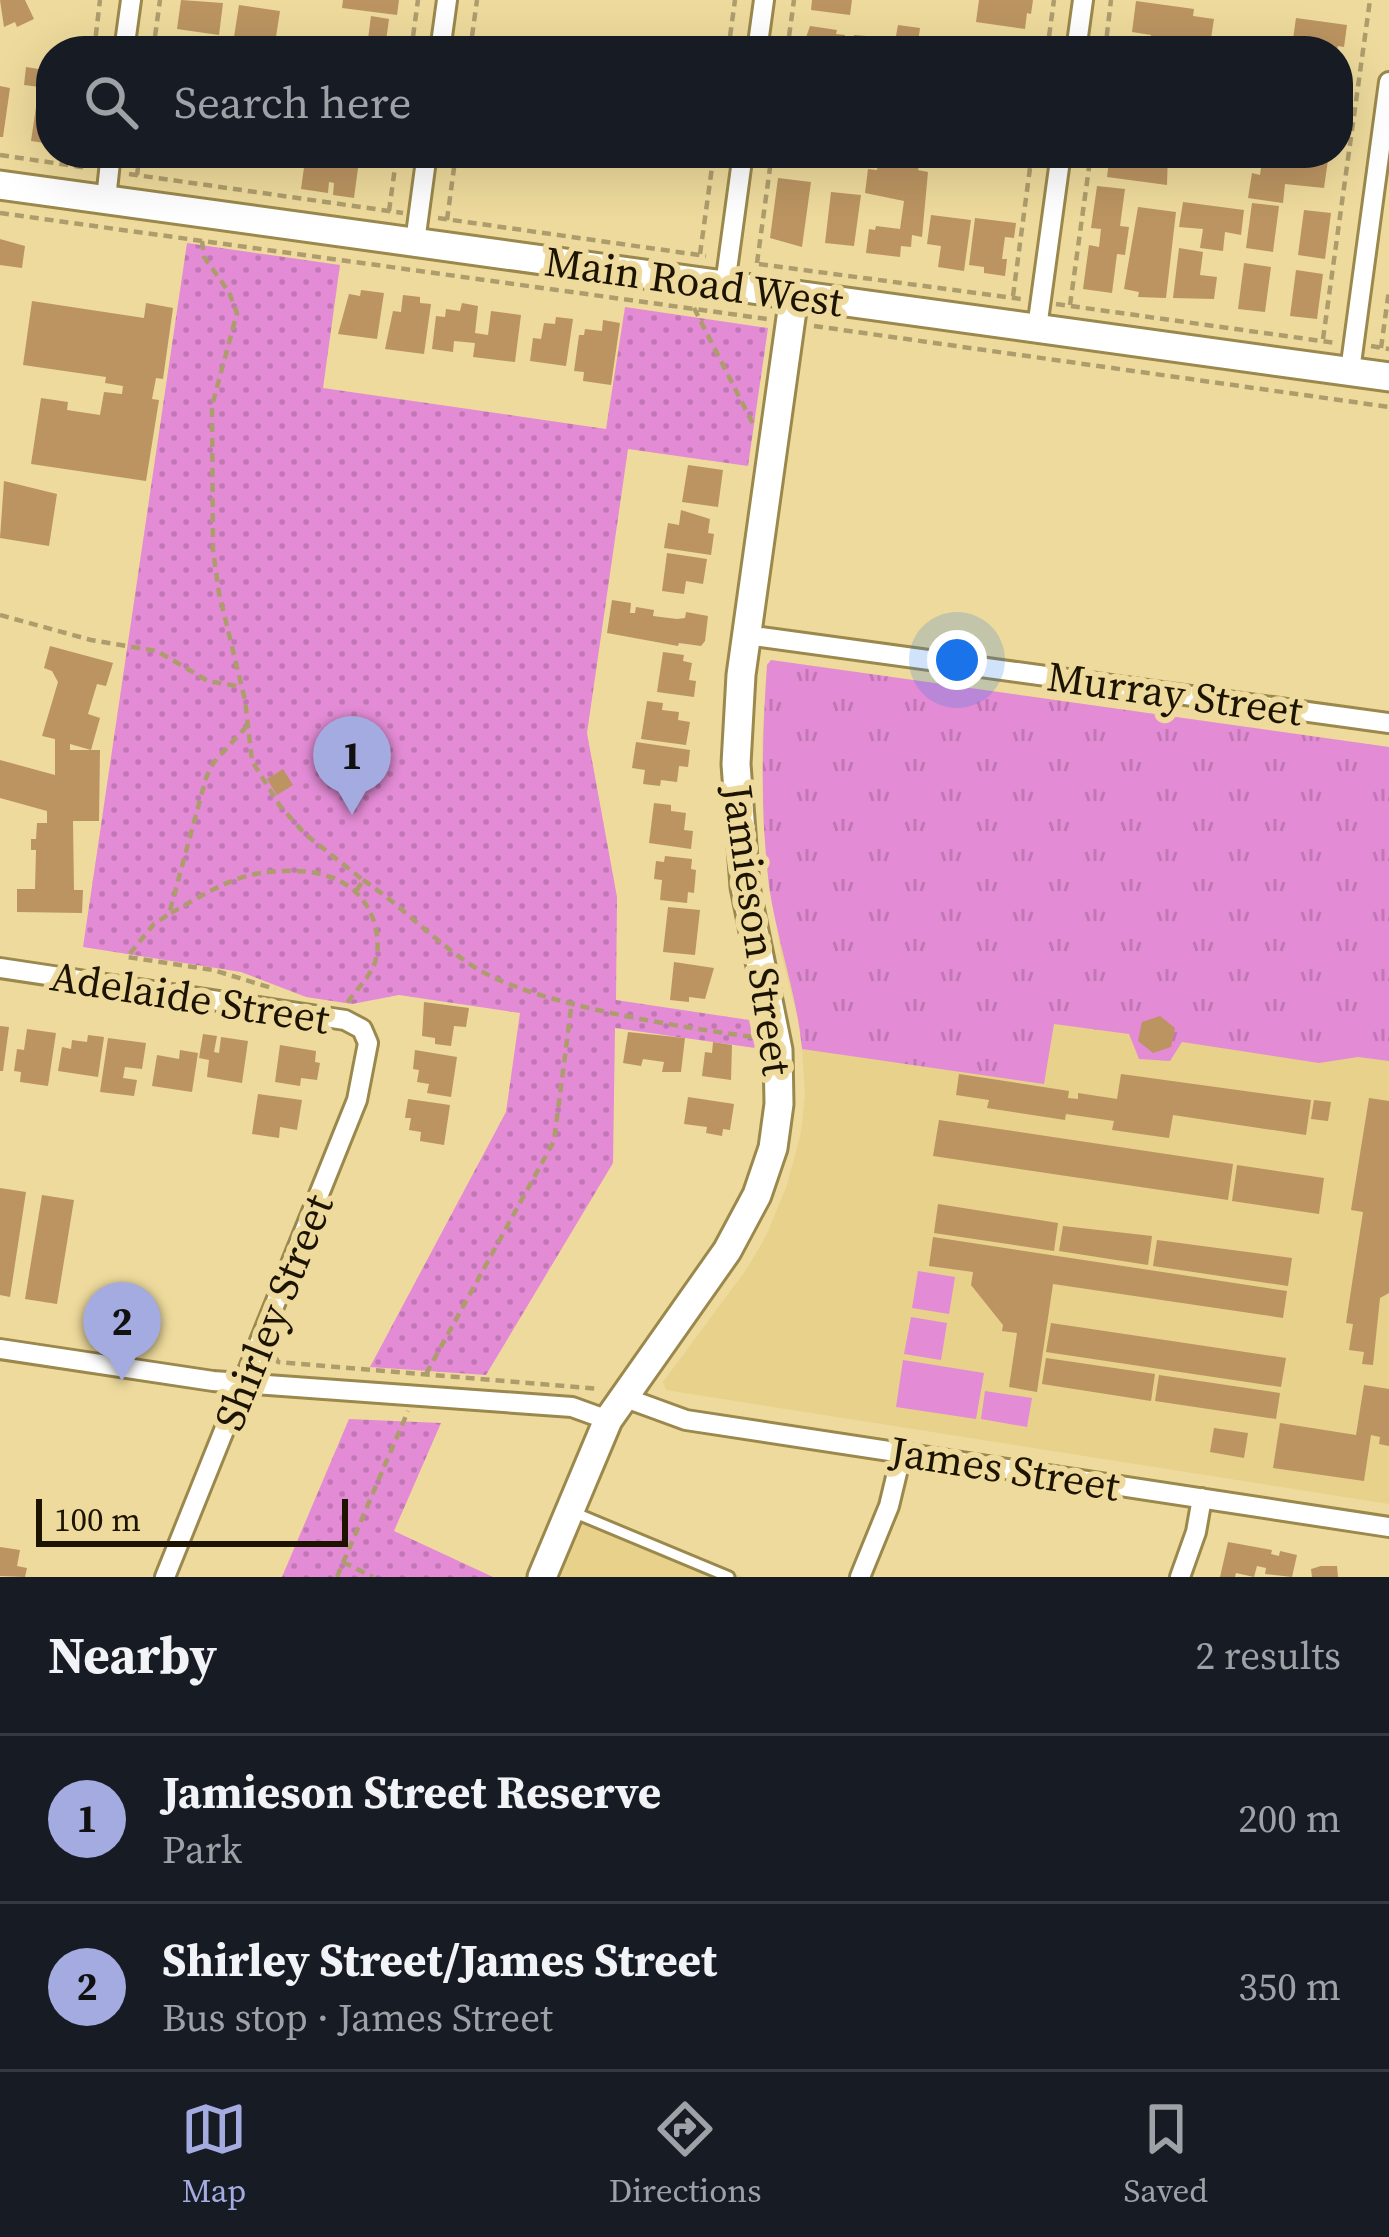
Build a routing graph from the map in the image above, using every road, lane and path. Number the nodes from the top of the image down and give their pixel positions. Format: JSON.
{"nodes":[{"id":1,"x":100,"y":0,"type":"edge"},
{"id":2,"x":131,"y":0,"type":"edge"},
{"id":3,"x":160,"y":0,"type":"edge"},
{"id":4,"x":418,"y":0,"type":"edge"},
{"id":5,"x":447,"y":0,"type":"edge"},
{"id":6,"x":477,"y":0,"type":"edge"},
{"id":7,"x":735,"y":0,"type":"edge"},
{"id":8,"x":764,"y":0,"type":"edge"},
{"id":9,"x":794,"y":0,"type":"edge"},
{"id":10,"x":1054,"y":0,"type":"edge"},
{"id":11,"x":1083,"y":0,"type":"edge"},
{"id":12,"x":1112,"y":0,"type":"edge"},
{"id":13,"x":1370,"y":0,"type":"edge"},
{"id":14,"x":96,"y":36,"type":"edge"},
{"id":15,"x":126,"y":36,"type":"edge"},
{"id":16,"x":155,"y":36,"type":"edge"},
{"id":17,"x":413,"y":36,"type":"edge"},
{"id":18,"x":442,"y":36,"type":"edge"},
{"id":19,"x":472,"y":36,"type":"edge"},
{"id":20,"x":730,"y":36,"type":"edge"},
{"id":21,"x":759,"y":36,"type":"edge"},
{"id":22,"x":789,"y":36,"type":"edge"},
{"id":23,"x":1048,"y":36,"type":"edge"},
{"id":24,"x":1078,"y":36,"type":"edge"},
{"id":25,"x":1107,"y":36,"type":"edge"},
{"id":26,"x":1389,"y":82,"type":"edge"},
{"id":27,"x":1353,"y":123,"type":"edge"},
{"id":28,"x":0,"y":155,"type":"edge"},
{"id":29,"x":36,"y":160,"type":"edge"},
{"id":30,"x":138,"y":168,"type":"edge"},
{"id":31,"x":395,"y":168,"type":"edge"},
{"id":32,"x":425,"y":168,"type":"edge"},
{"id":33,"x":454,"y":168,"type":"edge"},
{"id":34,"x":712,"y":168,"type":"edge"},
{"id":35,"x":741,"y":168,"type":"edge"},
{"id":36,"x":770,"y":168,"type":"edge"},
{"id":37,"x":1031,"y":168,"type":"edge"},
{"id":38,"x":1059,"y":168,"type":"edge"},
{"id":39,"x":1089,"y":168,"type":"edge"},
{"id":40,"x":1347,"y":168,"type":"edge"},
{"id":41,"x":109,"y":174,"type":"edge"},
{"id":42,"x":137,"y":175,"type":"junction"},
{"id":43,"x":0,"y":184,"type":"edge"},
{"id":44,"x":389,"y":211,"type":"junction"},
{"id":45,"x":0,"y":213,"type":"edge"},
{"id":46,"x":447,"y":220,"type":"junction"},
{"id":47,"x":204,"y":227,"type":"junction"},
{"id":48,"x":417,"y":229,"type":"junction"},
{"id":49,"x":700,"y":255,"type":"junction"},
{"id":50,"x":757,"y":263,"type":"junction"},
{"id":51,"x":727,"y":272,"type":"junction"},
{"id":52,"x":1389,"y":290,"type":"edge"},
{"id":53,"x":1012,"y":298,"type":"junction"},
{"id":54,"x":1070,"y":305,"type":"junction"},
{"id":55,"x":694,"y":308,"type":"junction"},
{"id":56,"x":792,"y":310,"type":"junction"},
{"id":57,"x":1039,"y":315,"type":"junction"},
{"id":58,"x":1323,"y":339,"type":"junction"},
{"id":59,"x":1385,"y":348,"type":"edge"},
{"id":60,"x":1352,"y":358,"type":"junction"},
{"id":61,"x":1389,"y":377,"type":"edge"},
{"id":62,"x":1389,"y":407,"type":"edge"},
{"id":63,"x":771,"y":455,"type":"junction"},
{"id":64,"x":0,"y":615,"type":"edge"},
{"id":65,"x":746,"y":634,"type":"junction"},
{"id":66,"x":242,"y":687,"type":"junction"},
{"id":67,"x":1389,"y":723,"type":"edge"},
{"id":68,"x":247,"y":726,"type":"junction"},
{"id":69,"x":363,"y":880,"type":"junction"},
{"id":70,"x":357,"y":890,"type":"junction"},
{"id":71,"x":169,"y":914,"type":"junction"},
{"id":72,"x":0,"y":968,"type":"edge"},
{"id":73,"x":290,"y":994,"type":"dead end"},
{"id":74,"x":572,"y":1001,"type":"junction"},
{"id":75,"x":331,"y":1003,"type":"dead end"},
{"id":76,"x":349,"y":1011,"type":"junction"},
{"id":77,"x":777,"y":1039,"type":"junction"},
{"id":78,"x":368,"y":1043,"type":"joint"},
{"id":79,"x":274,"y":1348,"type":"dead end"},
{"id":80,"x":0,"y":1349,"type":"edge"},
{"id":81,"x":426,"y":1374,"type":"junction"},
{"id":82,"x":245,"y":1383,"type":"junction"},
{"id":83,"x":415,"y":1394,"type":"junction"},
{"id":84,"x":606,"y":1409,"type":"junction"},
{"id":85,"x":902,"y":1452,"type":"junction"},
{"id":86,"x":1202,"y":1498,"type":"junction"},
{"id":87,"x":569,"y":1511,"type":"junction"},
{"id":88,"x":1389,"y":1527,"type":"edge"},
{"id":89,"x":343,"y":1562,"type":"junction"},
{"id":90,"x":166,"y":1577,"type":"edge"},
{"id":91,"x":337,"y":1577,"type":"edge"},
{"id":92,"x":373,"y":1577,"type":"edge"},
{"id":93,"x":542,"y":1577,"type":"edge"},
{"id":94,"x":729,"y":1577,"type":"edge"},
{"id":95,"x":860,"y":1577,"type":"edge"},
{"id":96,"x":1180,"y":1577,"type":"edge"}],
"edges":[{"from":1,"to":14,"type":"path"},
{"from":2,"to":15,"type":"street"},
{"from":3,"to":16,"type":"path"},
{"from":4,"to":17,"type":"path"},
{"from":5,"to":18,"type":"street"},
{"from":6,"to":19,"type":"path"},
{"from":7,"to":20,"type":"path"},
{"from":8,"to":21,"type":"street"},
{"from":9,"to":22,"type":"path"},
{"from":10,"to":23,"type":"path"},
{"from":11,"to":24,"type":"street"},
{"from":12,"to":25,"type":"path"},
{"from":13,"to":27,"type":"path"},
{"from":26,"to":60,"type":"street"},
{"from":28,"to":29,"type":"path"},
{"from":30,"to":42,"type":"path"},
{"from":31,"to":44,"type":"path"},
{"from":32,"to":48,"type":"street"},
{"from":33,"to":46,"type":"path"},
{"from":34,"to":49,"type":"path"},
{"from":35,"to":51,"type":"street"},
{"from":36,"to":50,"type":"path"},
{"from":37,"to":53,"type":"path"},
{"from":38,"to":57,"type":"street"},
{"from":39,"to":54,"type":"path"},
{"from":40,"to":58,"type":"path"},
{"from":41,"to":42,"type":"path"},
{"from":41,"to":43,"type":"main road","name":"Main Road West"},
{"from":41,"to":47,"type":"main road","name":"Main Road West"},
{"from":42,"to":44,"type":"path"},
{"from":44,"to":48,"type":"path"},
{"from":45,"to":47,"type":"path"},
{"from":46,"to":48,"type":"path"},
{"from":46,"to":49,"type":"path"},
{"from":47,"to":48,"type":"main road","name":"Main Road West"},
{"from":47,"to":55,"type":"path"},
{"from":47,"to":66,"type":"path"},
{"from":48,"to":51,"type":"main road","name":"Main Road West"},
{"from":49,"to":51,"type":"path"},
{"from":50,"to":51,"type":"path"},
{"from":50,"to":53,"type":"path"},
{"from":51,"to":56,"type":"main road","name":"Main Road West"},
{"from":52,"to":59,"type":"path"},
{"from":53,"to":57,"type":"path"},
{"from":54,"to":57,"type":"path"},
{"from":54,"to":58,"type":"path"},
{"from":55,"to":56,"type":"path"},
{"from":55,"to":63,"type":"path"},
{"from":56,"to":57,"type":"main road","name":"Main Road West"},
{"from":56,"to":62,"type":"path"},
{"from":56,"to":63,"type":"main road","name":"Jamieson Street"},
{"from":57,"to":60,"type":"main road","name":"Main Road West"},
{"from":58,"to":60,"type":"path"},
{"from":59,"to":60,"type":"path"},
{"from":60,"to":61,"type":"main road","name":"Main Road West"},
{"from":63,"to":65,"type":"main road","name":"Jamieson Street"},
{"from":64,"to":66,"type":"path"},
{"from":65,"to":67,"type":"street","name":"Murray Street"},
{"from":65,"to":77,"type":"main road","name":"Jamieson Street"},
{"from":66,"to":68,"type":"path"},
{"from":68,"to":69,"type":"path"},
{"from":68,"to":71,"type":"path"},
{"from":69,"to":70,"type":"path"},
{"from":69,"to":74,"type":"path"},
{"from":70,"to":71,"type":"path"},
{"from":70,"to":76,"type":"path"},
{"from":71,"to":73,"type":"path"},
{"from":72,"to":76,"type":"street","name":"Adelaide Street"},
{"from":74,"to":77,"type":"path"},
{"from":74,"to":81,"type":"path"},
{"from":75,"to":76,"type":"path"},
{"from":76,"to":78,"type":"street","name":"Adelaide Street"},
{"from":77,"to":84,"type":"main road","name":"Jamieson Street"},
{"from":78,"to":82,"type":"street","name":"Shirley Street"},
{"from":79,"to":81,"type":"path"},
{"from":80,"to":82,"type":"street","name":"James Street"},
{"from":81,"to":84,"type":"path"},
{"from":82,"to":83,"type":"street","name":"James Street"},
{"from":82,"to":90,"type":"street","name":"Shirley Street"},
{"from":83,"to":84,"type":"street","name":"James Street"},
{"from":83,"to":89,"type":"path"},
{"from":84,"to":85,"type":"street","name":"James Street"},
{"from":84,"to":87,"type":"main road","name":"Jamieson Street"},
{"from":85,"to":86,"type":"street","name":"James Street"},
{"from":85,"to":95,"type":"street"},
{"from":86,"to":88,"type":"street","name":"James Street"},
{"from":86,"to":96,"type":"street"},
{"from":87,"to":93,"type":"main road","name":"Jamieson Street"},
{"from":87,"to":94,"type":"lane"},
{"from":89,"to":91,"type":"path"},
{"from":89,"to":92,"type":"path"}]}
